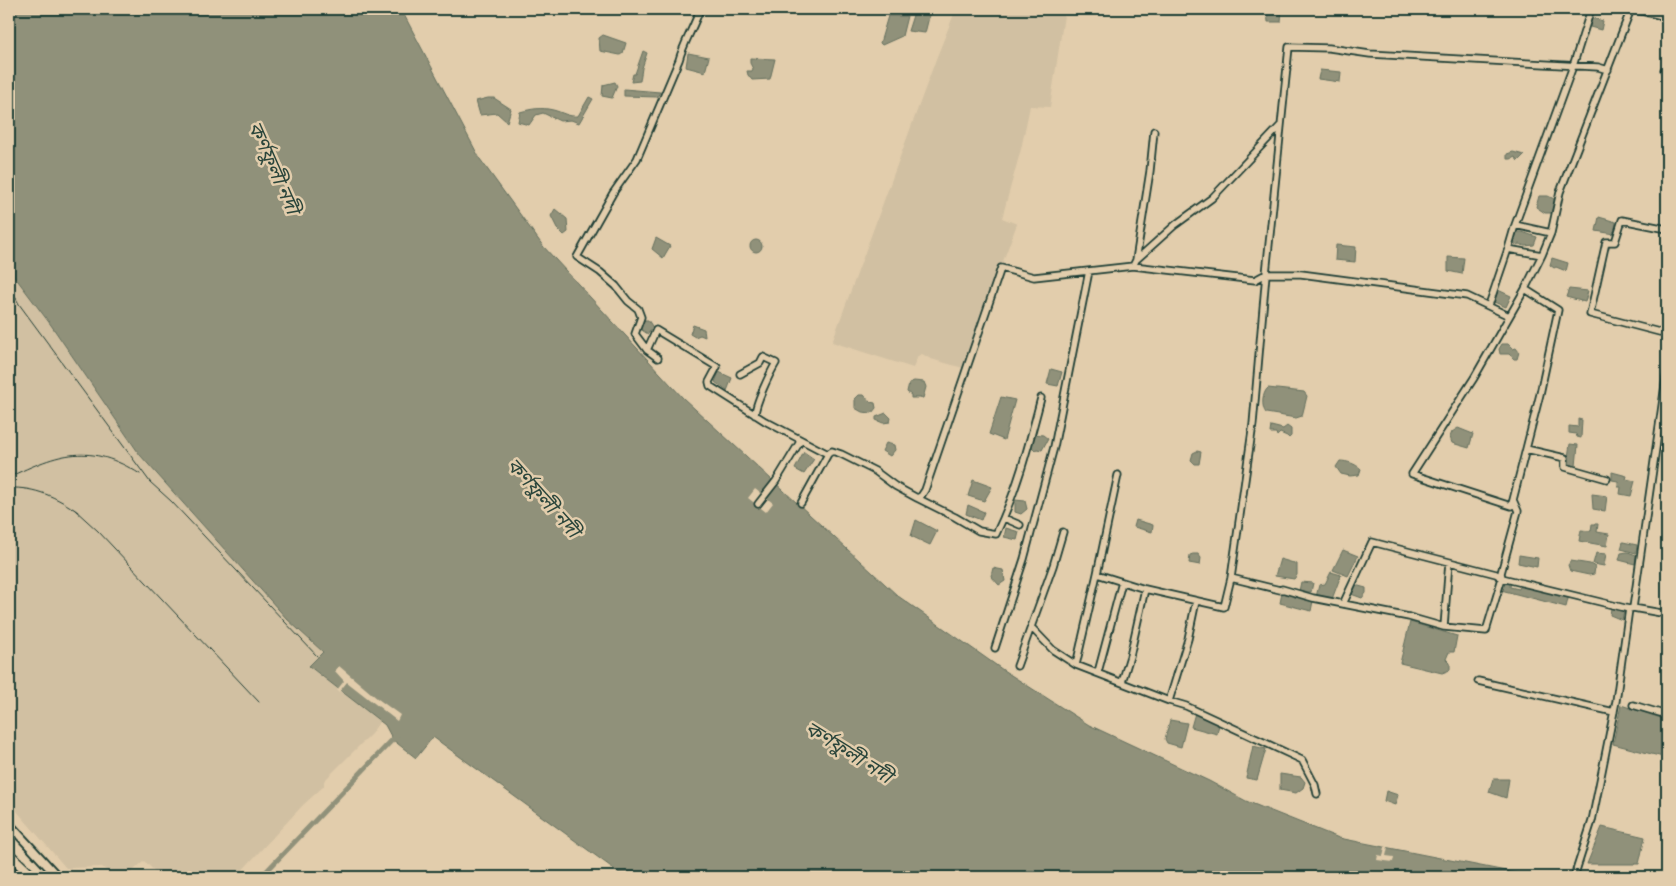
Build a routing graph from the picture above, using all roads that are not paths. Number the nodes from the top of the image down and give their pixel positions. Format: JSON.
{"nodes":[{"id":1,"x":700,"y":9,"type":"edge"},
{"id":2,"x":1591,"y":9,"type":"edge"},
{"id":3,"x":1632,"y":9,"type":"edge"},
{"id":4,"x":1667,"y":17,"type":"edge"},
{"id":5,"x":1573,"y":66,"type":"junction"},
{"id":6,"x":1608,"y":70,"type":"junction"},
{"id":7,"x":1281,"y":125,"type":"junction"},
{"id":8,"x":1154,"y":131,"type":"dead end"},
{"id":9,"x":1515,"y":225,"type":"junction"},
{"id":10,"x":1667,"y":229,"type":"edge"},
{"id":11,"x":1551,"y":233,"type":"junction"},
{"id":12,"x":1508,"y":249,"type":"junction"},
{"id":13,"x":1542,"y":255,"type":"junction"},
{"id":14,"x":1134,"y":263,"type":"junction"},
{"id":15,"x":1089,"y":271,"type":"junction"},
{"id":16,"x":1266,"y":274,"type":"junction"},
{"id":17,"x":1525,"y":289,"type":"junction"},
{"id":18,"x":1489,"y":305,"type":"junction"},
{"id":19,"x":1509,"y":316,"type":"junction"},
{"id":20,"x":1667,"y":334,"type":"edge"},
{"id":21,"x":647,"y":350,"type":"junction"},
{"id":22,"x":658,"y":358,"type":"dead end"},
{"id":23,"x":1667,"y":370,"type":"edge"},
{"id":24,"x":740,"y":374,"type":"dead end"},
{"id":25,"x":1042,"y":398,"type":"dead end"},
{"id":26,"x":755,"y":415,"type":"junction"},
{"id":27,"x":801,"y":440,"type":"junction"},
{"id":28,"x":1526,"y":449,"type":"junction"},
{"id":29,"x":828,"y":454,"type":"junction"},
{"id":30,"x":1118,"y":475,"type":"dead end"},
{"id":31,"x":1607,"y":479,"type":"dead end"},
{"id":32,"x":917,"y":498,"type":"junction"},
{"id":33,"x":1513,"y":500,"type":"junction"},
{"id":34,"x":801,"y":503,"type":"dead end"},
{"id":35,"x":758,"y":504,"type":"dead end"},
{"id":36,"x":1004,"y":518,"type":"junction"},
{"id":37,"x":1020,"y":525,"type":"dead end"},
{"id":38,"x":1063,"y":532,"type":"dead end"},
{"id":39,"x":1448,"y":562,"type":"junction"},
{"id":40,"x":1097,"y":574,"type":"junction"},
{"id":41,"x":1231,"y":578,"type":"junction"},
{"id":42,"x":1502,"y":578,"type":"junction"},
{"id":43,"x":1122,"y":582,"type":"junction"},
{"id":44,"x":1145,"y":588,"type":"junction"},
{"id":45,"x":1196,"y":601,"type":"junction"},
{"id":46,"x":1343,"y":604,"type":"junction"},
{"id":47,"x":1631,"y":608,"type":"junction"},
{"id":48,"x":1667,"y":614,"type":"edge"},
{"id":49,"x":1031,"y":626,"type":"junction"},
{"id":50,"x":1444,"y":627,"type":"junction"},
{"id":51,"x":995,"y":648,"type":"dead end"},
{"id":52,"x":1076,"y":665,"type":"junction"},
{"id":53,"x":1017,"y":666,"type":"dead end"},
{"id":54,"x":1098,"y":672,"type":"junction"},
{"id":55,"x":1478,"y":681,"type":"dead end"},
{"id":56,"x":1122,"y":682,"type":"junction"},
{"id":57,"x":1169,"y":701,"type":"junction"},
{"id":58,"x":1633,"y":705,"type":"dead end"},
{"id":59,"x":1614,"y":712,"type":"junction"},
{"id":60,"x":1667,"y":715,"type":"edge"},
{"id":61,"x":1317,"y":794,"type":"dead end"},
{"id":62,"x":9,"y":824,"type":"edge"},
{"id":63,"x":9,"y":854,"type":"edge"},
{"id":64,"x":9,"y":861,"type":"edge"},
{"id":65,"x":9,"y":870,"type":"edge"},
{"id":66,"x":16,"y":877,"type":"edge"},
{"id":67,"x":26,"y":877,"type":"edge"},
{"id":68,"x":32,"y":877,"type":"edge"},
{"id":69,"x":58,"y":877,"type":"edge"},
{"id":70,"x":1574,"y":877,"type":"edge"}],
"edges":[{"from":1,"to":21,"type":"street"},
{"from":2,"to":5,"type":"street"},
{"from":3,"to":4,"type":"street"},
{"from":3,"to":6,"type":"street"},
{"from":5,"to":6,"type":"street"},
{"from":5,"to":7,"type":"street"},
{"from":5,"to":9,"type":"street"},
{"from":6,"to":11,"type":"street"},
{"from":7,"to":14,"type":"street"},
{"from":7,"to":16,"type":"street"},
{"from":8,"to":14,"type":"street"},
{"from":9,"to":11,"type":"street"},
{"from":9,"to":12,"type":"street"},
{"from":10,"to":20,"type":"street"},
{"from":11,"to":13,"type":"street"},
{"from":12,"to":13,"type":"street"},
{"from":12,"to":18,"type":"street"},
{"from":13,"to":17,"type":"street"},
{"from":14,"to":15,"type":"street"},
{"from":14,"to":16,"type":"street"},
{"from":15,"to":32,"type":"street"},
{"from":15,"to":51,"type":"street"},
{"from":16,"to":18,"type":"street"},
{"from":16,"to":41,"type":"street"},
{"from":17,"to":19,"type":"street"},
{"from":17,"to":28,"type":"street"},
{"from":18,"to":19,"type":"street"},
{"from":19,"to":33,"type":"street"},
{"from":21,"to":22,"type":"street"},
{"from":21,"to":26,"type":"street"},
{"from":23,"to":47,"type":"street"},
{"from":24,"to":26,"type":"street"},
{"from":25,"to":36,"type":"street"},
{"from":26,"to":27,"type":"street"},
{"from":27,"to":29,"type":"street"},
{"from":27,"to":35,"type":"street"},
{"from":28,"to":31,"type":"street"},
{"from":28,"to":33,"type":"street"},
{"from":29,"to":32,"type":"street"},
{"from":29,"to":34,"type":"street"},
{"from":30,"to":40,"type":"street"},
{"from":32,"to":36,"type":"street"},
{"from":33,"to":42,"type":"street"},
{"from":36,"to":37,"type":"street"},
{"from":38,"to":49,"type":"street"},
{"from":39,"to":42,"type":"street"},
{"from":39,"to":46,"type":"street"},
{"from":39,"to":50,"type":"street"},
{"from":40,"to":43,"type":"street"},
{"from":40,"to":52,"type":"street"},
{"from":41,"to":45,"type":"street"},
{"from":41,"to":46,"type":"street"},
{"from":42,"to":47,"type":"street"},
{"from":42,"to":50,"type":"street"},
{"from":43,"to":44,"type":"street"},
{"from":43,"to":54,"type":"street"},
{"from":44,"to":45,"type":"street"},
{"from":44,"to":56,"type":"street"},
{"from":45,"to":57,"type":"street"},
{"from":46,"to":50,"type":"street"},
{"from":47,"to":48,"type":"street"},
{"from":47,"to":59,"type":"street"},
{"from":49,"to":52,"type":"street"},
{"from":49,"to":53,"type":"street"},
{"from":52,"to":54,"type":"street"},
{"from":54,"to":56,"type":"street"},
{"from":55,"to":59,"type":"street"},
{"from":56,"to":57,"type":"street"},
{"from":57,"to":61,"type":"street"},
{"from":58,"to":60,"type":"street"},
{"from":59,"to":70,"type":"street"},
{"from":62,"to":69,"type":"main road"},
{"from":63,"to":68,"type":"highway"},
{"from":64,"to":67,"type":"highway"},
{"from":65,"to":66,"type":"highway"}]}
